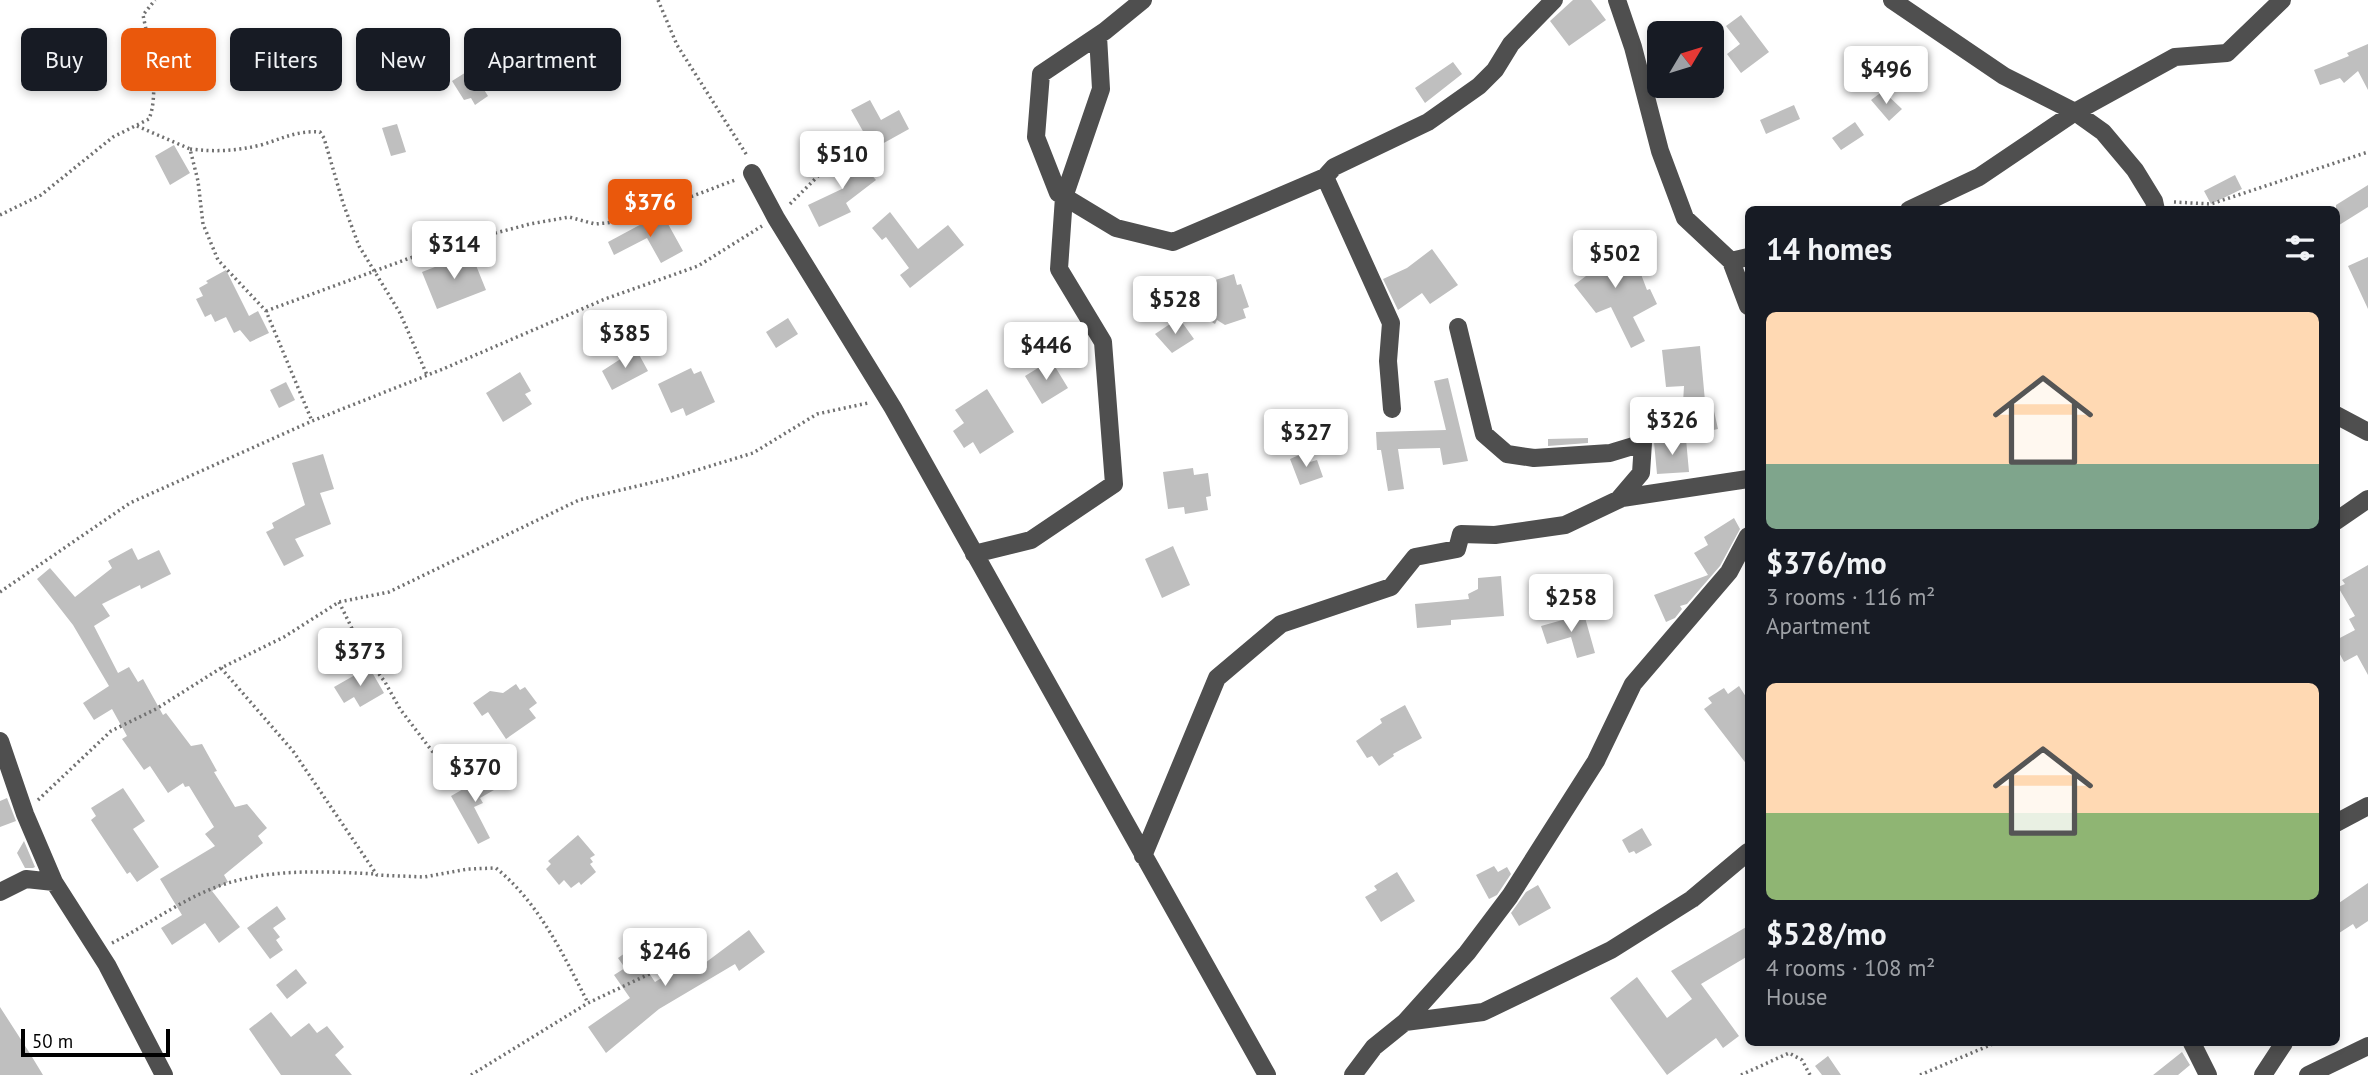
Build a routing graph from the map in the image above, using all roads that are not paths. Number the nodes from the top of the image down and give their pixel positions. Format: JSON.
{"nodes":[{"id":1,"x":1143,"y":0,"type":"edge"},
{"id":2,"x":1554,"y":0,"type":"edge"},
{"id":3,"x":1617,"y":0,"type":"edge"},
{"id":4,"x":1892,"y":0,"type":"edge"},
{"id":5,"x":2282,"y":0,"type":"edge"},
{"id":6,"x":1098,"y":36,"type":"junction"},
{"id":7,"x":2075,"y":113,"type":"junction"},
{"id":8,"x":752,"y":173,"type":"road end"},
{"id":9,"x":1325,"y":177,"type":"junction"},
{"id":10,"x":1064,"y":197,"type":"junction"},
{"id":11,"x":2155,"y":205,"type":"edge"},
{"id":12,"x":1917,"y":206,"type":"edge"},
{"id":13,"x":1739,"y":259,"type":"edge"},
{"id":14,"x":1745,"y":290,"type":"edge"},
{"id":15,"x":1458,"y":327,"type":"dead end"},
{"id":16,"x":1392,"y":409,"type":"dead end"},
{"id":17,"x":2340,"y":417,"type":"edge"},
{"id":18,"x":2368,"y":432,"type":"edge"},
{"id":19,"x":1745,"y":479,"type":"edge"},
{"id":20,"x":2368,"y":499,"type":"edge"},
{"id":21,"x":1618,"y":500,"type":"junction"},
{"id":22,"x":2340,"y":518,"type":"edge"},
{"id":23,"x":1745,"y":542,"type":"edge"},
{"id":24,"x":974,"y":554,"type":"junction"},
{"id":25,"x":0,"y":741,"type":"edge"},
{"id":26,"x":2368,"y":806,"type":"edge"},
{"id":27,"x":2340,"y":821,"type":"edge"},
{"id":28,"x":1745,"y":855,"type":"edge"},
{"id":29,"x":1143,"y":856,"type":"junction"},
{"id":30,"x":54,"y":882,"type":"junction"},
{"id":31,"x":0,"y":892,"type":"edge"},
{"id":32,"x":1405,"y":1022,"type":"junction"},
{"id":33,"x":2194,"y":1046,"type":"edge"},
{"id":34,"x":2282,"y":1046,"type":"edge"},
{"id":35,"x":2368,"y":1046,"type":"edge"},
{"id":36,"x":164,"y":1075,"type":"edge"},
{"id":37,"x":1266,"y":1075,"type":"edge"},
{"id":38,"x":1353,"y":1075,"type":"edge"},
{"id":39,"x":2208,"y":1075,"type":"edge"},
{"id":40,"x":2263,"y":1075,"type":"edge"},
{"id":41,"x":2308,"y":1075,"type":"edge"}],
"edges":[{"from":1,"to":6,"type":"street"},
{"from":2,"to":9,"type":"street"},
{"from":3,"to":13,"type":"street"},
{"from":4,"to":7,"type":"street"},
{"from":5,"to":7,"type":"street"},
{"from":6,"to":10,"type":"street"},
{"from":6,"to":10,"type":"street"},
{"from":7,"to":11,"type":"street"},
{"from":7,"to":12,"type":"street"},
{"from":8,"to":24,"type":"street"},
{"from":9,"to":10,"type":"street"},
{"from":9,"to":16,"type":"street"},
{"from":10,"to":24,"type":"street"},
{"from":13,"to":14,"type":"street"},
{"from":15,"to":21,"type":"street"},
{"from":17,"to":18,"type":"street"},
{"from":19,"to":21,"type":"street"},
{"from":20,"to":22,"type":"street"},
{"from":21,"to":29,"type":"street"},
{"from":23,"to":32,"type":"street"},
{"from":24,"to":29,"type":"street"},
{"from":25,"to":30,"type":"street"},
{"from":26,"to":27,"type":"street"},
{"from":28,"to":32,"type":"street"},
{"from":29,"to":37,"type":"street"},
{"from":30,"to":31,"type":"street"},
{"from":30,"to":36,"type":"street"},
{"from":32,"to":38,"type":"street"},
{"from":33,"to":39,"type":"street"},
{"from":34,"to":40,"type":"street"},
{"from":35,"to":41,"type":"street"}]}
